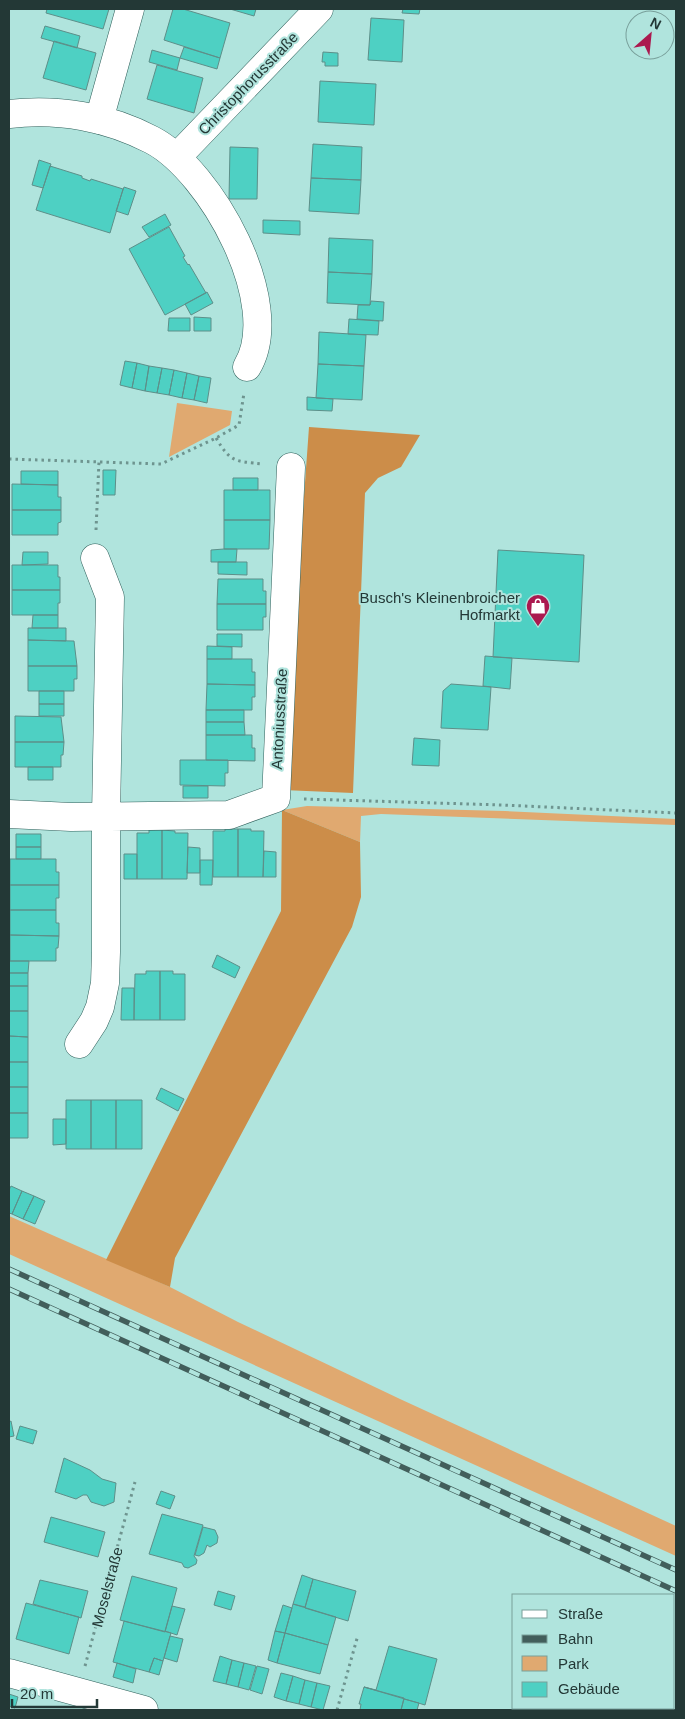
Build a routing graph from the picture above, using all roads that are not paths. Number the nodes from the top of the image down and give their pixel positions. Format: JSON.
{"nodes":[{"id":1,"x":130,"y":9,"type":"edge"},
{"id":2,"x":319,"y":9,"type":"edge"},
{"id":3,"x":9,"y":114,"type":"edge"},
{"id":4,"x":99,"y":120,"type":"junction"},
{"id":5,"x":177,"y":157,"type":"junction"},
{"id":6,"x":247,"y":367,"type":"dead end"},
{"id":7,"x":291,"y":467,"type":"road end"},
{"id":8,"x":95,"y":558,"type":"road end"},
{"id":9,"x":9,"y":814,"type":"edge"},
{"id":10,"x":106,"y":816,"type":"junction"},
{"id":11,"x":79,"y":1044,"type":"dead end"},
{"id":12,"x":9,"y":1673,"type":"edge"},
{"id":13,"x":144,"y":1710,"type":"edge"}],
"edges":[{"from":1,"to":4,"type":"street"},
{"from":2,"to":5,"type":"street","name":"Christophorusstraße"},
{"from":3,"to":4,"type":"street"},
{"from":4,"to":5,"type":"street"},
{"from":5,"to":6,"type":"street"},
{"from":7,"to":10,"type":"street","name":"Antoniusstraße"},
{"from":8,"to":10,"type":"street"},
{"from":9,"to":10,"type":"street"},
{"from":10,"to":11,"type":"street"},
{"from":12,"to":13,"type":"street"}]}
